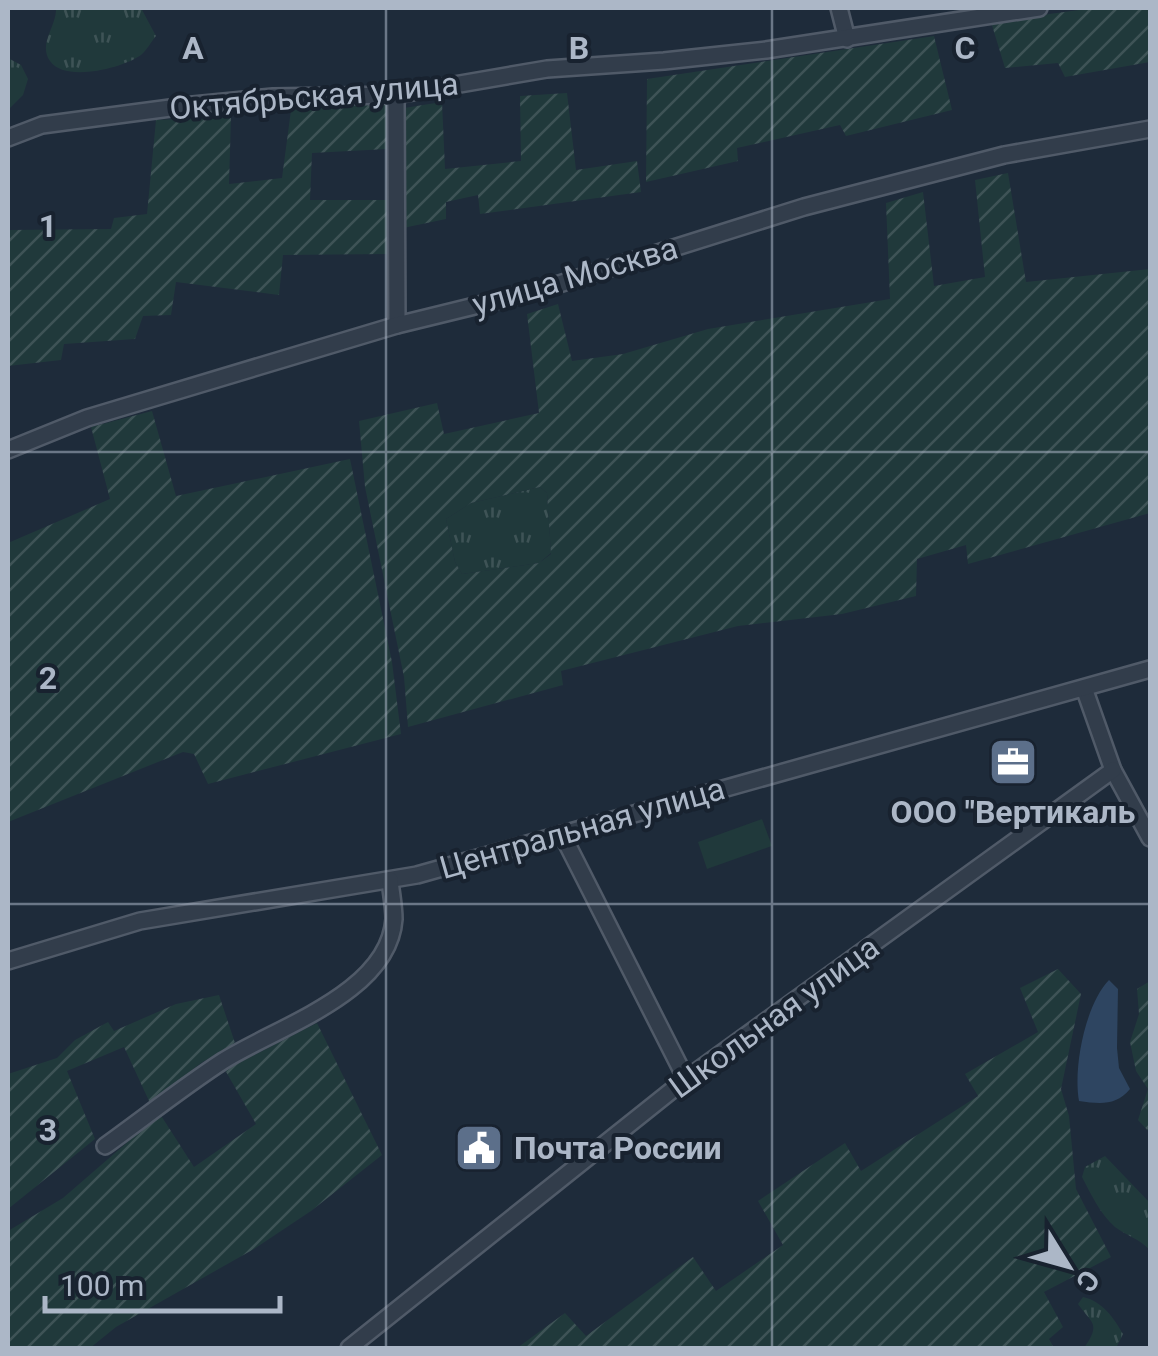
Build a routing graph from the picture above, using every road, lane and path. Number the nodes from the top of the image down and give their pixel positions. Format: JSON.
{"nodes":[{"id":1,"x":839,"y":8,"type":"edge"},
{"id":2,"x":1039,"y":8,"type":"edge"},
{"id":3,"x":846,"y":39,"type":"junction"},
{"id":4,"x":396,"y":95,"type":"junction"},
{"id":5,"x":1150,"y":128,"type":"edge"},
{"id":6,"x":8,"y":138,"type":"edge"},
{"id":7,"x":397,"y":325,"type":"junction"},
{"id":8,"x":8,"y":450,"type":"edge"},
{"id":9,"x":1150,"y":669,"type":"edge"},
{"id":10,"x":1084,"y":688,"type":"junction"},
{"id":11,"x":1113,"y":770,"type":"junction"},
{"id":12,"x":562,"y":834,"type":"junction"},
{"id":13,"x":1150,"y":838,"type":"edge"},
{"id":14,"x":390,"y":880,"type":"junction"},
{"id":15,"x":8,"y":961,"type":"edge"},
{"id":16,"x":686,"y":1080,"type":"junction"},
{"id":17,"x":104,"y":1146,"type":"dead end"},
{"id":18,"x":349,"y":1348,"type":"edge"}],
"edges":[{"from":1,"to":3,"type":"street"},
{"from":2,"to":3,"type":"street","name":"Октябрьская улица"},
{"from":3,"to":4,"type":"street","name":"Октябрьская улица"},
{"from":4,"to":6,"type":"street","name":"Октябрьская улица"},
{"from":4,"to":7,"type":"street"},
{"from":5,"to":7,"type":"street","name":"улица Москва"},
{"from":7,"to":8,"type":"street","name":"улица Москва"},
{"from":9,"to":10,"type":"street","name":"Центральная улица"},
{"from":10,"to":11,"type":"street"},
{"from":10,"to":12,"type":"street","name":"Центральная улица"},
{"from":11,"to":13,"type":"street"},
{"from":11,"to":16,"type":"street","name":"Школьная улица"},
{"from":12,"to":14,"type":"street","name":"Центральная улица"},
{"from":12,"to":16,"type":"street"},
{"from":14,"to":15,"type":"street","name":"Центральная улица"},
{"from":14,"to":17,"type":"street"},
{"from":16,"to":18,"type":"street","name":"Школьная улица"}]}
